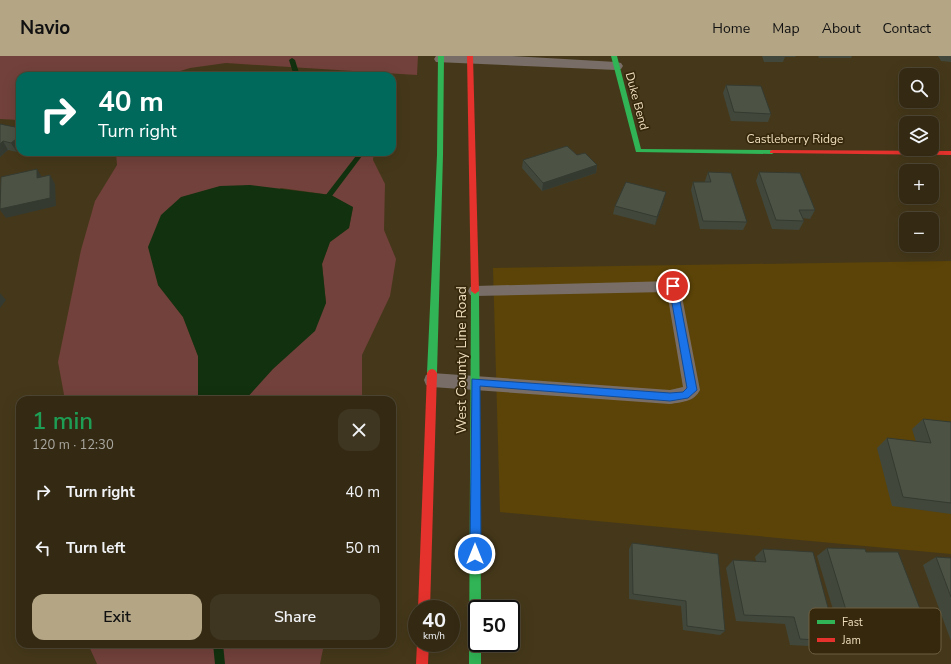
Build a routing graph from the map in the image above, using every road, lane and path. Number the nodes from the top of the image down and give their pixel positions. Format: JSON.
{"nodes":[{"id":1,"x":470,"y":57,"type":"edge"},
{"id":2,"x":441,"y":58,"type":"edge"},
{"id":3,"x":615,"y":61,"type":"edge"},
{"id":4,"x":638,"y":151,"type":"joint"},
{"id":5,"x":951,"y":153,"type":"edge"},
{"id":6,"x":475,"y":291,"type":"junction"},
{"id":7,"x":432,"y":380,"type":"junction"},
{"id":8,"x":476,"y":382,"type":"junction"},
{"id":9,"x":424,"y":600,"type":"edge"},
{"id":10,"x":423,"y":652,"type":"edge"},
{"id":11,"x":422,"y":664,"type":"edge"},
{"id":12,"x":475,"y":664,"type":"edge"}],
"edges":[{"from":1,"to":2,"type":"street"},
{"from":1,"to":3,"type":"street"},
{"from":1,"to":6,"type":"main road","name":"West County Line Road"},
{"from":2,"to":7,"type":"main road","name":"West County Line Road"},
{"from":3,"to":4,"type":"main road","name":"Duke Bend"},
{"from":4,"to":5,"type":"main road","name":"Castleberry Ridge"},
{"from":6,"to":8,"type":"main road","name":"West County Line Road"},
{"from":6,"to":8,"type":"lane"},
{"from":7,"to":8,"type":"lane"},
{"from":7,"to":9,"type":"main road","name":"West County Line Road"},
{"from":8,"to":12,"type":"main road","name":"West County Line Road"},
{"from":10,"to":11,"type":"main road"}]}
